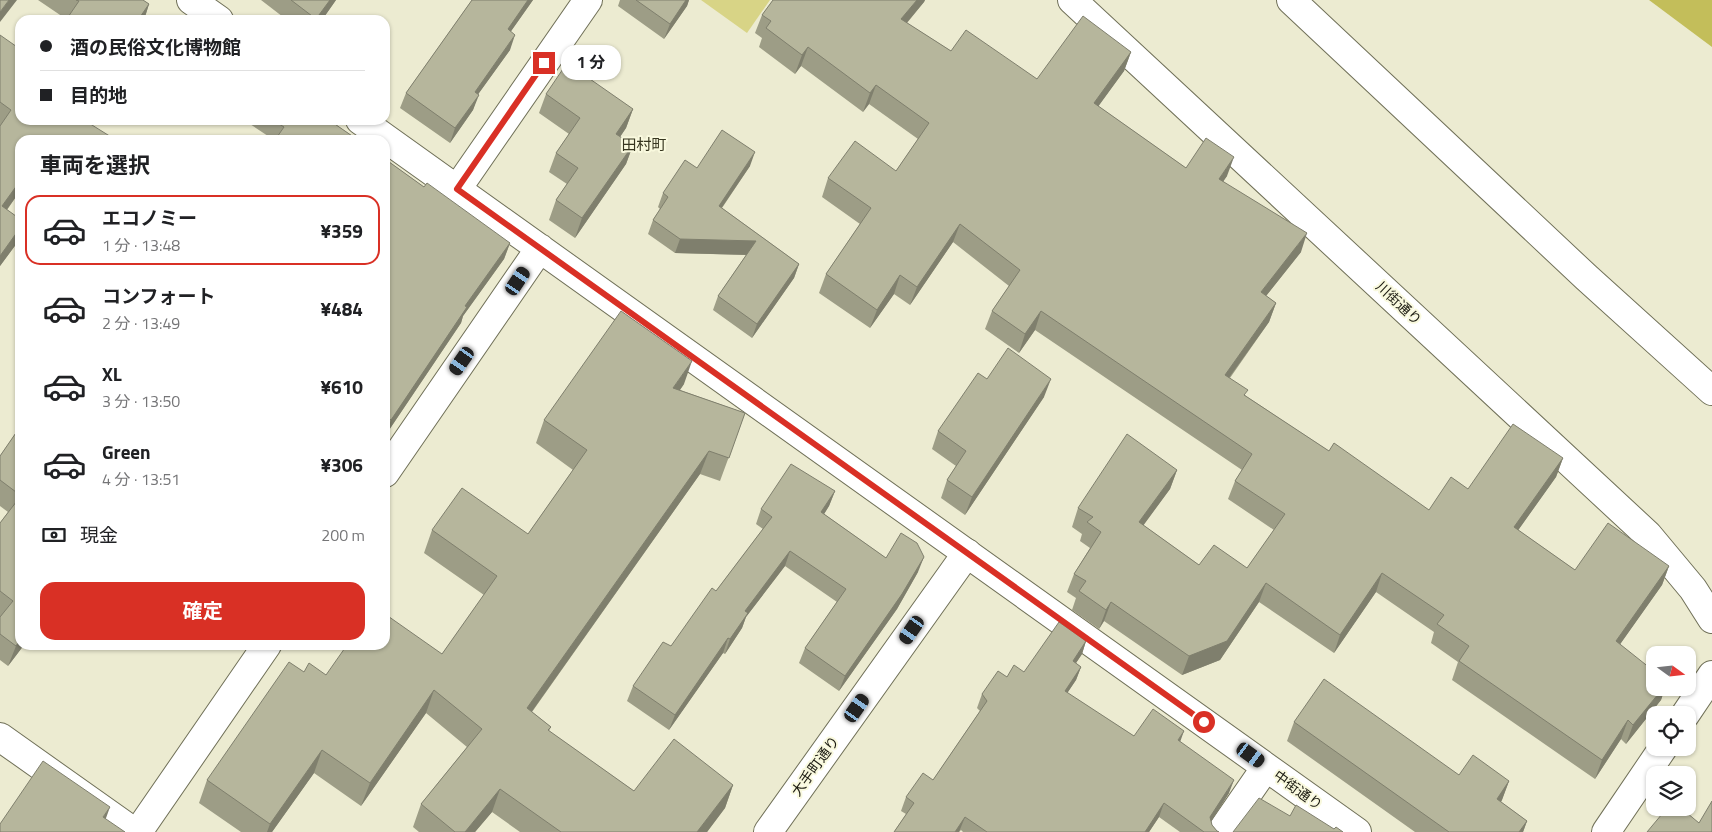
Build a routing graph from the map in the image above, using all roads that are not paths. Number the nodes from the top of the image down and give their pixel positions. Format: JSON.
{"nodes":[{"id":1,"x":191,"y":0,"type":"edge"},
{"id":2,"x":588,"y":0,"type":"edge"},
{"id":3,"x":1072,"y":0,"type":"edge"},
{"id":4,"x":1291,"y":0,"type":"edge"},
{"id":5,"x":212,"y":15,"type":"edge"},
{"id":6,"x":367,"y":125,"type":"edge"},
{"id":7,"x":381,"y":135,"type":"edge"},
{"id":8,"x":390,"y":141,"type":"edge"},
{"id":9,"x":457,"y":189,"type":"junction"},
{"id":10,"x":540,"y":248,"type":"junction"},
{"id":11,"x":1712,"y":391,"type":"edge"},
{"id":12,"x":390,"y":467,"type":"edge"},
{"id":13,"x":967,"y":553,"type":"junction"},
{"id":14,"x":1712,"y":619,"type":"edge"},
{"id":15,"x":264,"y":650,"type":"edge"},
{"id":16,"x":1712,"y":675,"type":"edge"},
{"id":17,"x":1691,"y":706,"type":"edge"},
{"id":18,"x":0,"y":737,"type":"edge"},
{"id":19,"x":1658,"y":756,"type":"edge"},
{"id":20,"x":1266,"y":767,"type":"junction"},
{"id":21,"x":134,"y":832,"type":"edge"},
{"id":22,"x":138,"y":832,"type":"edge"},
{"id":23,"x":768,"y":832,"type":"edge"},
{"id":24,"x":1221,"y":832,"type":"edge"},
{"id":25,"x":1357,"y":832,"type":"edge"},
{"id":26,"x":1606,"y":832,"type":"edge"}],
"edges":[{"from":1,"to":5,"type":"street"},
{"from":2,"to":9,"type":"street"},
{"from":3,"to":14,"type":"street","name":"川街通り"},
{"from":4,"to":11,"type":"street"},
{"from":6,"to":7,"type":"street","name":"中街通り"},
{"from":8,"to":9,"type":"street","name":"中街通り"},
{"from":9,"to":10,"type":"street","name":"中街通り"},
{"from":10,"to":12,"type":"street"},
{"from":10,"to":13,"type":"street","name":"中街通り"},
{"from":13,"to":20,"type":"street","name":"中街通り"},
{"from":13,"to":23,"type":"street","name":"大手町通り"},
{"from":15,"to":22,"type":"street"},
{"from":16,"to":17,"type":"street"},
{"from":18,"to":21,"type":"street"},
{"from":19,"to":26,"type":"street"},
{"from":20,"to":24,"type":"street"},
{"from":20,"to":25,"type":"street","name":"中街通り"}]}
